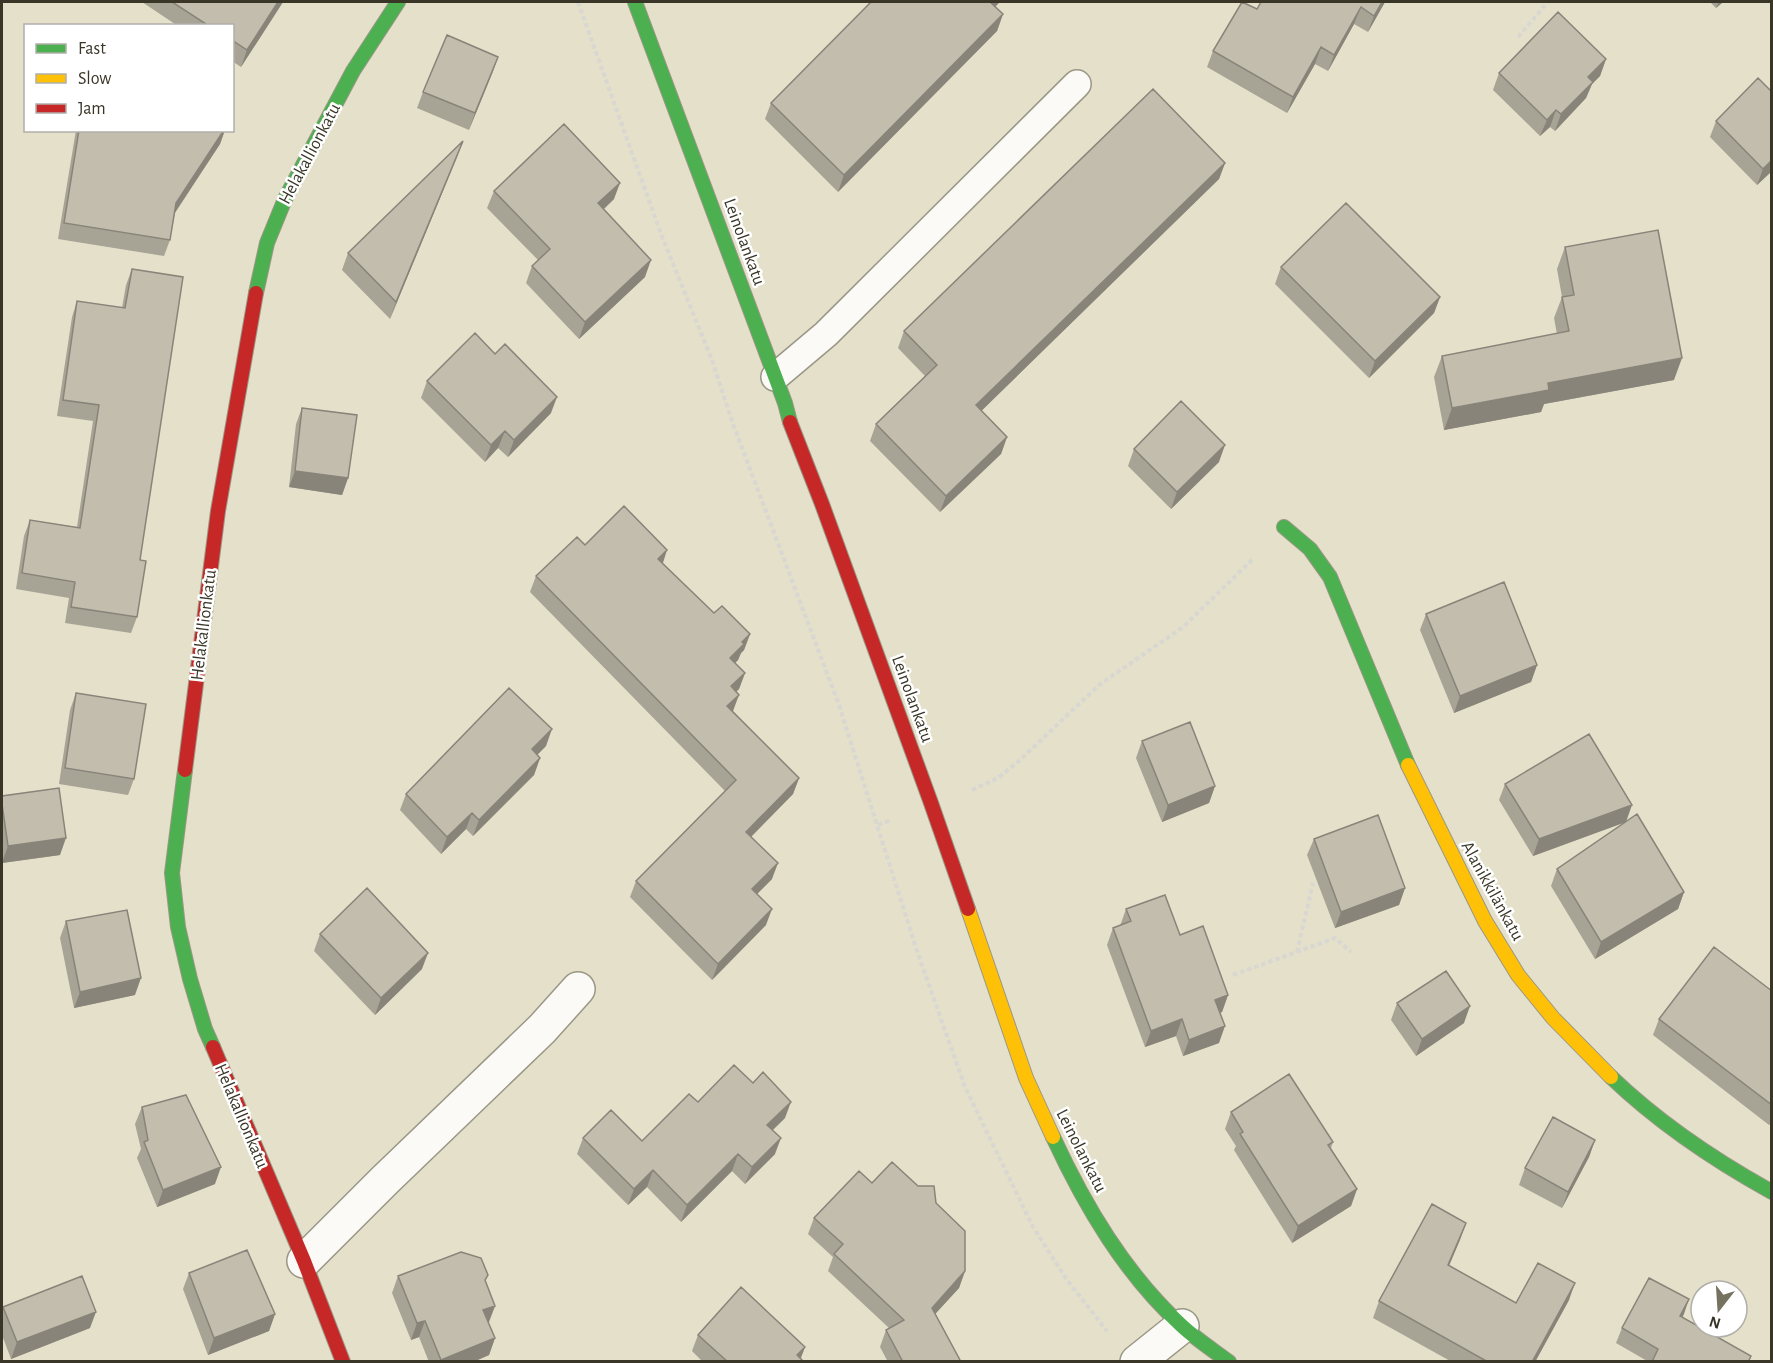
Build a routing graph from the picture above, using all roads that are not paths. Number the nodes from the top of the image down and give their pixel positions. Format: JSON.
{"nodes":[{"id":1,"x":398,"y":2,"type":"edge"},
{"id":2,"x":635,"y":2,"type":"edge"},
{"id":3,"x":1077,"y":84,"type":"dead end"},
{"id":4,"x":775,"y":377,"type":"junction"},
{"id":5,"x":1284,"y":528,"type":"road end"},
{"id":6,"x":578,"y":989,"type":"dead end"},
{"id":7,"x":1772,"y":1192,"type":"edge"},
{"id":8,"x":304,"y":1261,"type":"junction"},
{"id":9,"x":1182,"y":1326,"type":"junction"},
{"id":10,"x":343,"y":1362,"type":"edge"},
{"id":11,"x":1137,"y":1362,"type":"edge"},
{"id":12,"x":1229,"y":1362,"type":"edge"}],
"edges":[{"from":1,"to":8,"type":"street","name":"Helakallionkatu"},
{"from":2,"to":4,"type":"street","name":"Leinolankatu"},
{"from":3,"to":4,"type":"lane"},
{"from":4,"to":9,"type":"street","name":"Leinolankatu"},
{"from":5,"to":7,"type":"street","name":"Alanikkilänkatu"},
{"from":6,"to":8,"type":"street"},
{"from":8,"to":10,"type":"street","name":"Helakallionkatu"},
{"from":9,"to":11,"type":"street"},
{"from":9,"to":12,"type":"street","name":"Leinolankatu"}]}
